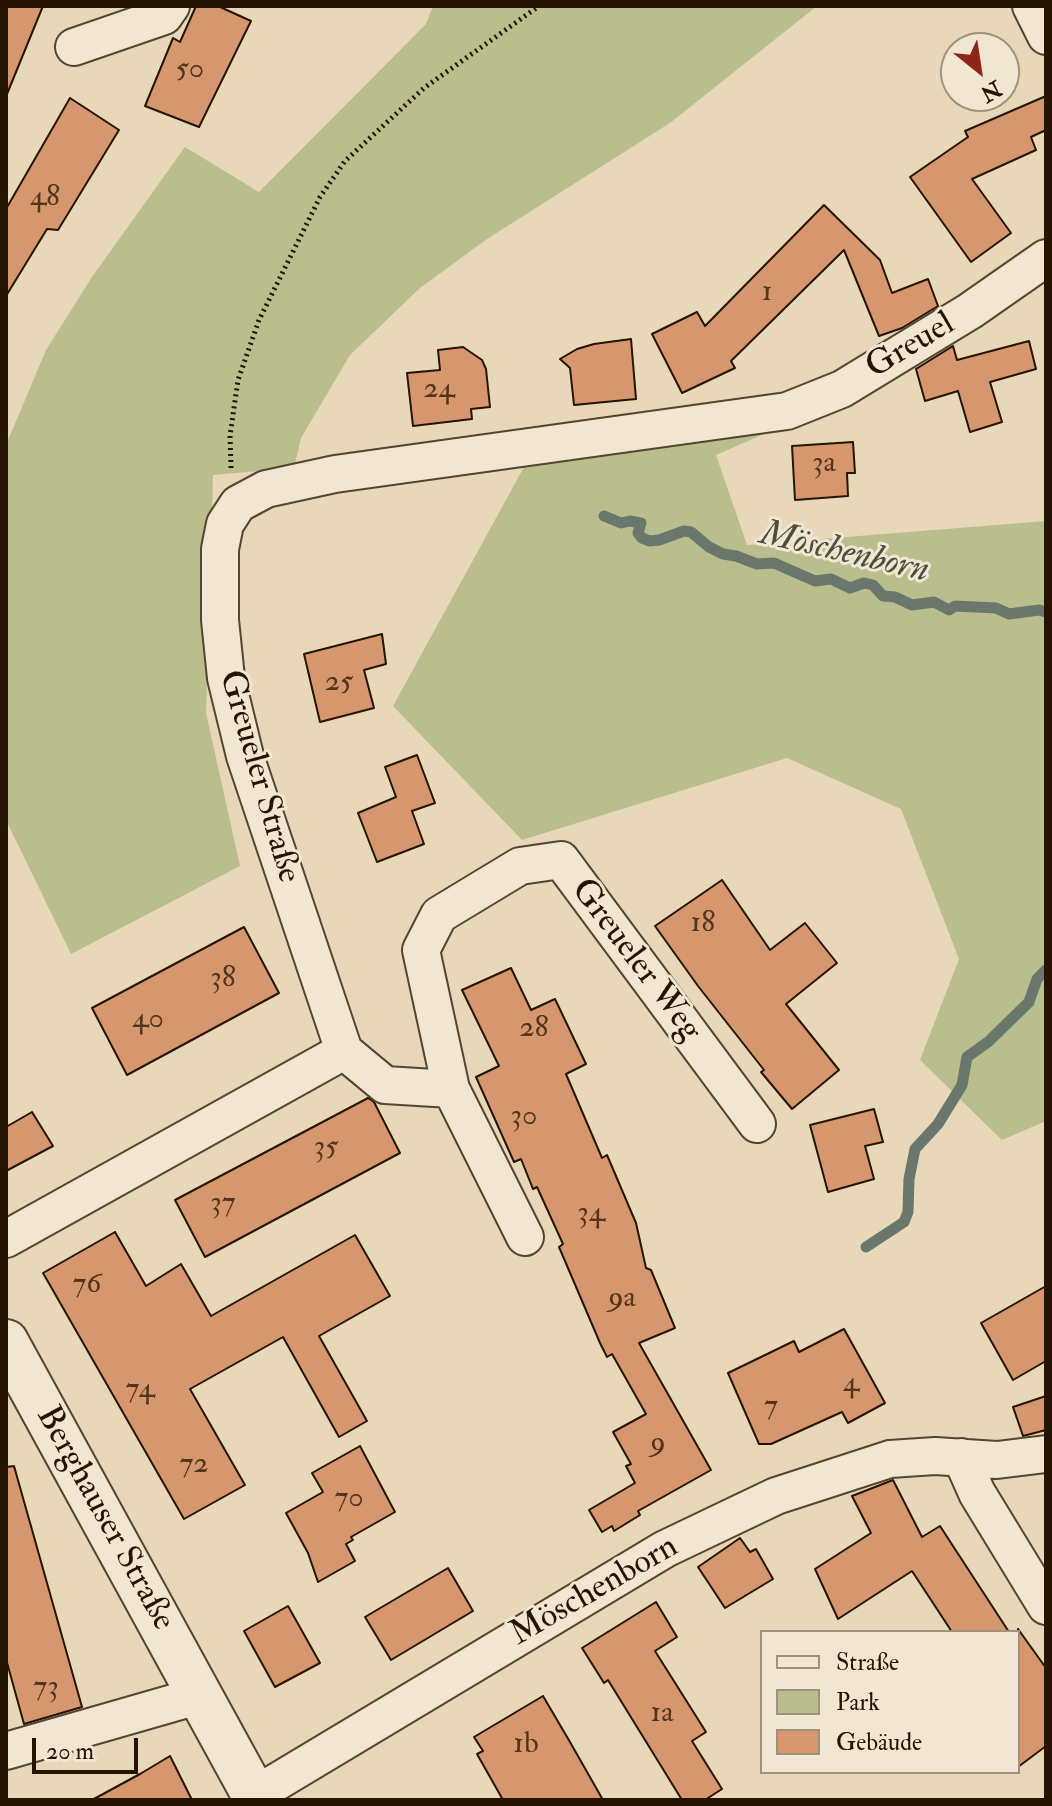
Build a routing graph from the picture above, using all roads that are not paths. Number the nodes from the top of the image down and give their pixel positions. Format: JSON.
{"nodes":[{"id":1,"x":171,"y":6,"type":"edge"},
{"id":2,"x":1031,"y":6,"type":"edge"},
{"id":3,"x":1046,"y":36,"type":"edge"},
{"id":4,"x":74,"y":47,"type":"dead end"},
{"id":5,"x":1046,"y":258,"type":"edge"},
{"id":6,"x":238,"y":504,"type":"joint"},
{"id":7,"x":344,"y":1051,"type":"junction"},
{"id":8,"x":451,"y":1089,"type":"junction"},
{"id":9,"x":757,"y":1124,"type":"dead end"},
{"id":10,"x":525,"y":1237,"type":"dead end"},
{"id":11,"x":6,"y":1239,"type":"edge"},
{"id":12,"x":6,"y":1342,"type":"edge"},
{"id":13,"x":1046,"y":1454,"type":"edge"},
{"id":14,"x":961,"y":1457,"type":"junction"},
{"id":15,"x":1046,"y":1606,"type":"edge"},
{"id":16,"x":201,"y":1695,"type":"junction"},
{"id":17,"x":6,"y":1751,"type":"edge"},
{"id":18,"x":256,"y":1798,"type":"edge"}],
"edges":[{"from":1,"to":4,"type":"street"},
{"from":2,"to":3,"type":"street"},
{"from":5,"to":6,"type":"street","name":"Greuel"},
{"from":6,"to":7,"type":"street","name":"Greueler Straße"},
{"from":7,"to":8,"type":"street"},
{"from":7,"to":11,"type":"street"},
{"from":8,"to":9,"type":"street","name":"Greueler Weg"},
{"from":8,"to":10,"type":"street","name":"Greueler Weg"},
{"from":12,"to":16,"type":"street","name":"Berghauser Straße"},
{"from":13,"to":14,"type":"street","name":"Möschenborn"},
{"from":14,"to":15,"type":"street"},
{"from":14,"to":18,"type":"street","name":"Möschenborn"},
{"from":16,"to":17,"type":"street"},
{"from":16,"to":18,"type":"street","name":"Berghauser Straße"}]}
